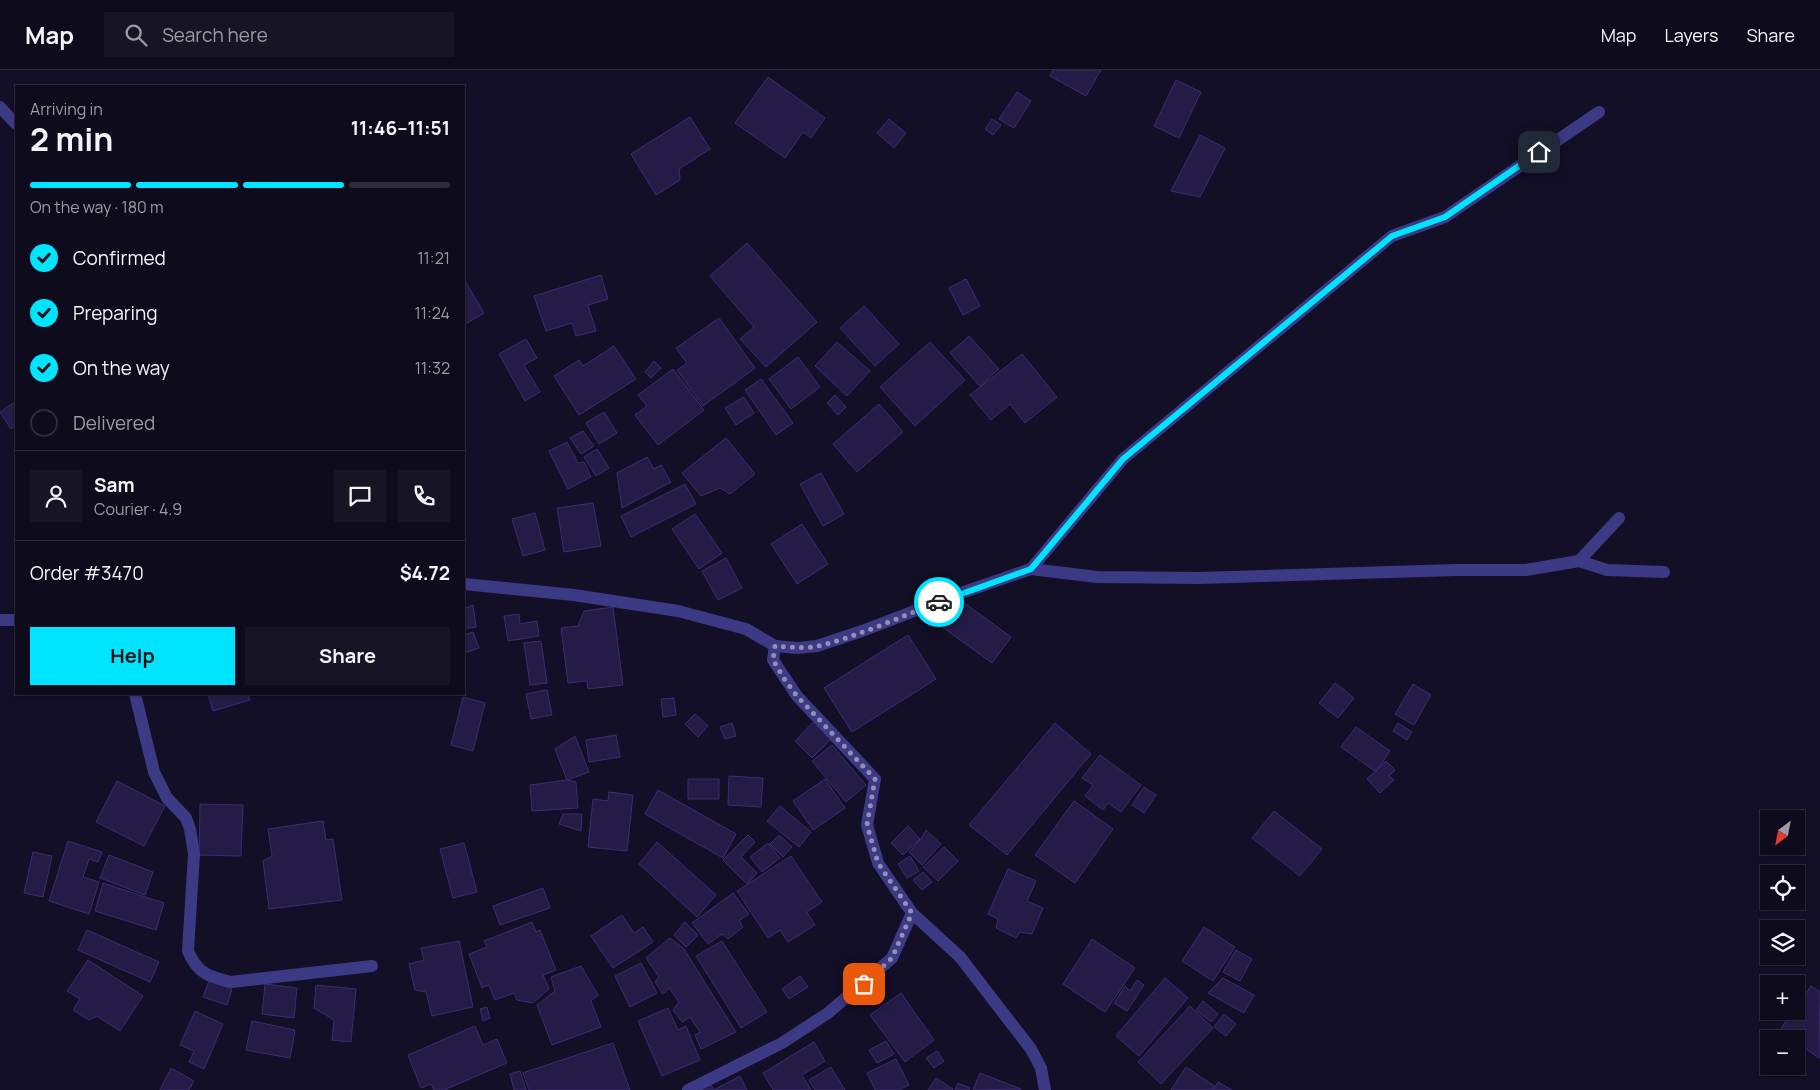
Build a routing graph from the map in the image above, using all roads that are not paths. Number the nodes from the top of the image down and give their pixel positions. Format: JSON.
{"nodes":[{"id":1,"x":0,"y":107,"type":"edge"},
{"id":2,"x":1598,"y":112,"type":"dead end"},
{"id":3,"x":15,"y":123,"type":"edge"},
{"id":4,"x":1620,"y":518,"type":"dead end"},
{"id":5,"x":1579,"y":561,"type":"junction"},
{"id":6,"x":1031,"y":569,"type":"junction"},
{"id":7,"x":1664,"y":572,"type":"dead end"},
{"id":8,"x":465,"y":584,"type":"edge"},
{"id":9,"x":0,"y":620,"type":"edge"},
{"id":10,"x":15,"y":620,"type":"edge"},
{"id":11,"x":775,"y":646,"type":"junction"},
{"id":12,"x":135,"y":695,"type":"edge"},
{"id":13,"x":912,"y":913,"type":"junction"},
{"id":14,"x":372,"y":966,"type":"dead end"},
{"id":15,"x":688,"y":1090,"type":"edge"},
{"id":16,"x":1045,"y":1090,"type":"edge"}],
"edges":[{"from":1,"to":3,"type":"street"},
{"from":2,"to":6,"type":"street"},
{"from":4,"to":5,"type":"street"},
{"from":5,"to":6,"type":"street"},
{"from":5,"to":7,"type":"street"},
{"from":6,"to":11,"type":"street"},
{"from":8,"to":11,"type":"street"},
{"from":9,"to":10,"type":"street"},
{"from":11,"to":13,"type":"street"},
{"from":12,"to":14,"type":"street"},
{"from":13,"to":15,"type":"street"},
{"from":13,"to":16,"type":"street"}]}
